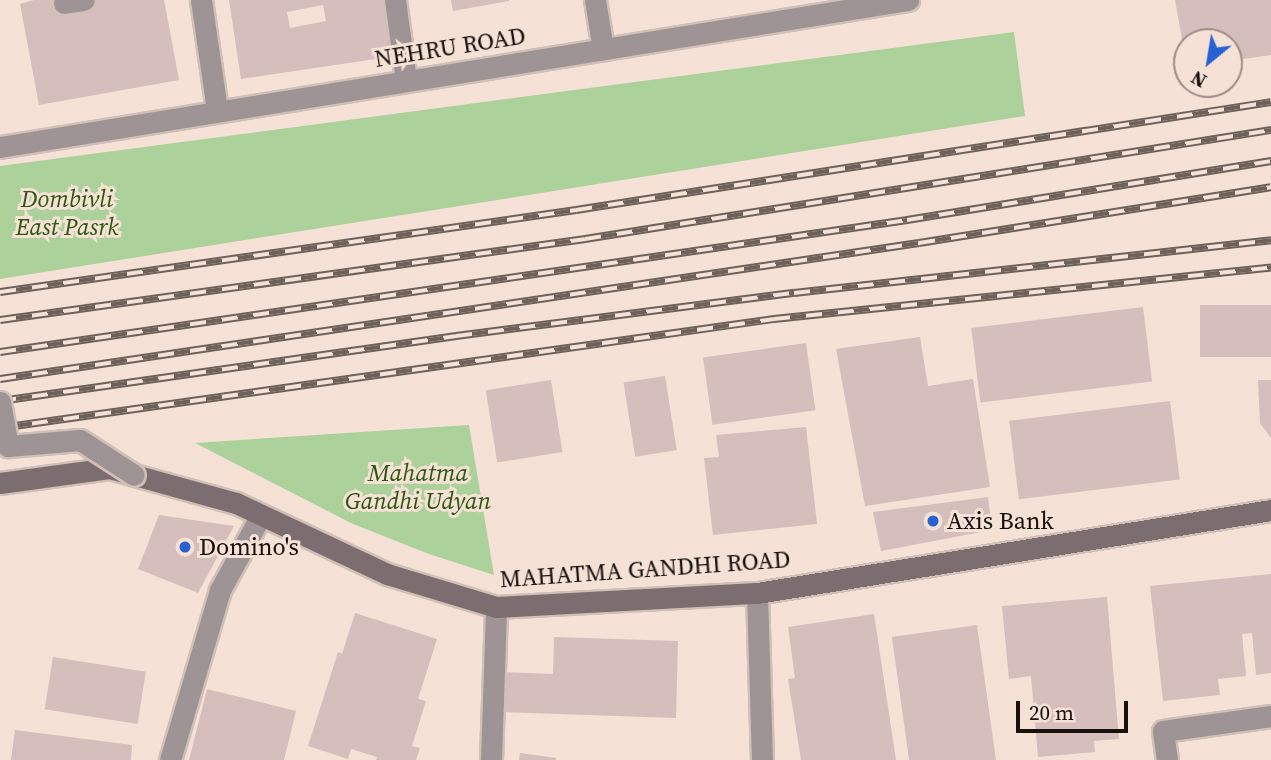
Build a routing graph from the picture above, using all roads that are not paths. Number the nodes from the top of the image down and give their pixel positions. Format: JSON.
{"nodes":[{"id":1,"x":201,"y":0,"type":"edge"},
{"id":2,"x":395,"y":0,"type":"edge"},
{"id":3,"x":596,"y":0,"type":"edge"},
{"id":4,"x":908,"y":0,"type":"edge"},
{"id":5,"x":603,"y":49,"type":"junction"},
{"id":6,"x":406,"y":80,"type":"junction"},
{"id":7,"x":217,"y":110,"type":"junction"},
{"id":8,"x":0,"y":147,"type":"edge"},
{"id":9,"x":0,"y":402,"type":"edge"},
{"id":10,"x":134,"y":475,"type":"junction"},
{"id":11,"x":0,"y":483,"type":"edge"},
{"id":12,"x":1271,"y":510,"type":"edge"},
{"id":13,"x":261,"y":514,"type":"junction"},
{"id":14,"x":757,"y":593,"type":"junction"},
{"id":15,"x":496,"y":607,"type":"junction"},
{"id":16,"x":1271,"y":716,"type":"edge"},
{"id":17,"x":170,"y":760,"type":"edge"},
{"id":18,"x":491,"y":760,"type":"edge"},
{"id":19,"x":762,"y":760,"type":"edge"},
{"id":20,"x":1167,"y":760,"type":"edge"}],
"edges":[{"from":1,"to":7,"type":"street"},
{"from":2,"to":6,"type":"street"},
{"from":3,"to":5,"type":"street"},
{"from":4,"to":5,"type":"street","name":"NEHRU ROAD"},
{"from":5,"to":6,"type":"street","name":"NEHRU ROAD"},
{"from":6,"to":7,"type":"street","name":"NEHRU ROAD"},
{"from":7,"to":8,"type":"street","name":"NEHRU ROAD"},
{"from":9,"to":10,"type":"street","bridge":true},
{"from":10,"to":11,"type":"street","name":"MAHATMA GANDHI ROAD"},
{"from":10,"to":13,"type":"street","name":"MAHATMA GANDHI ROAD"},
{"from":12,"to":14,"type":"street","name":"MAHATMA GANDHI ROAD"},
{"from":13,"to":15,"type":"street","name":"MAHATMA GANDHI ROAD"},
{"from":13,"to":17,"type":"street"},
{"from":14,"to":15,"type":"street","name":"MAHATMA GANDHI ROAD"},
{"from":14,"to":19,"type":"street"},
{"from":15,"to":18,"type":"street"},
{"from":16,"to":20,"type":"street"}]}
